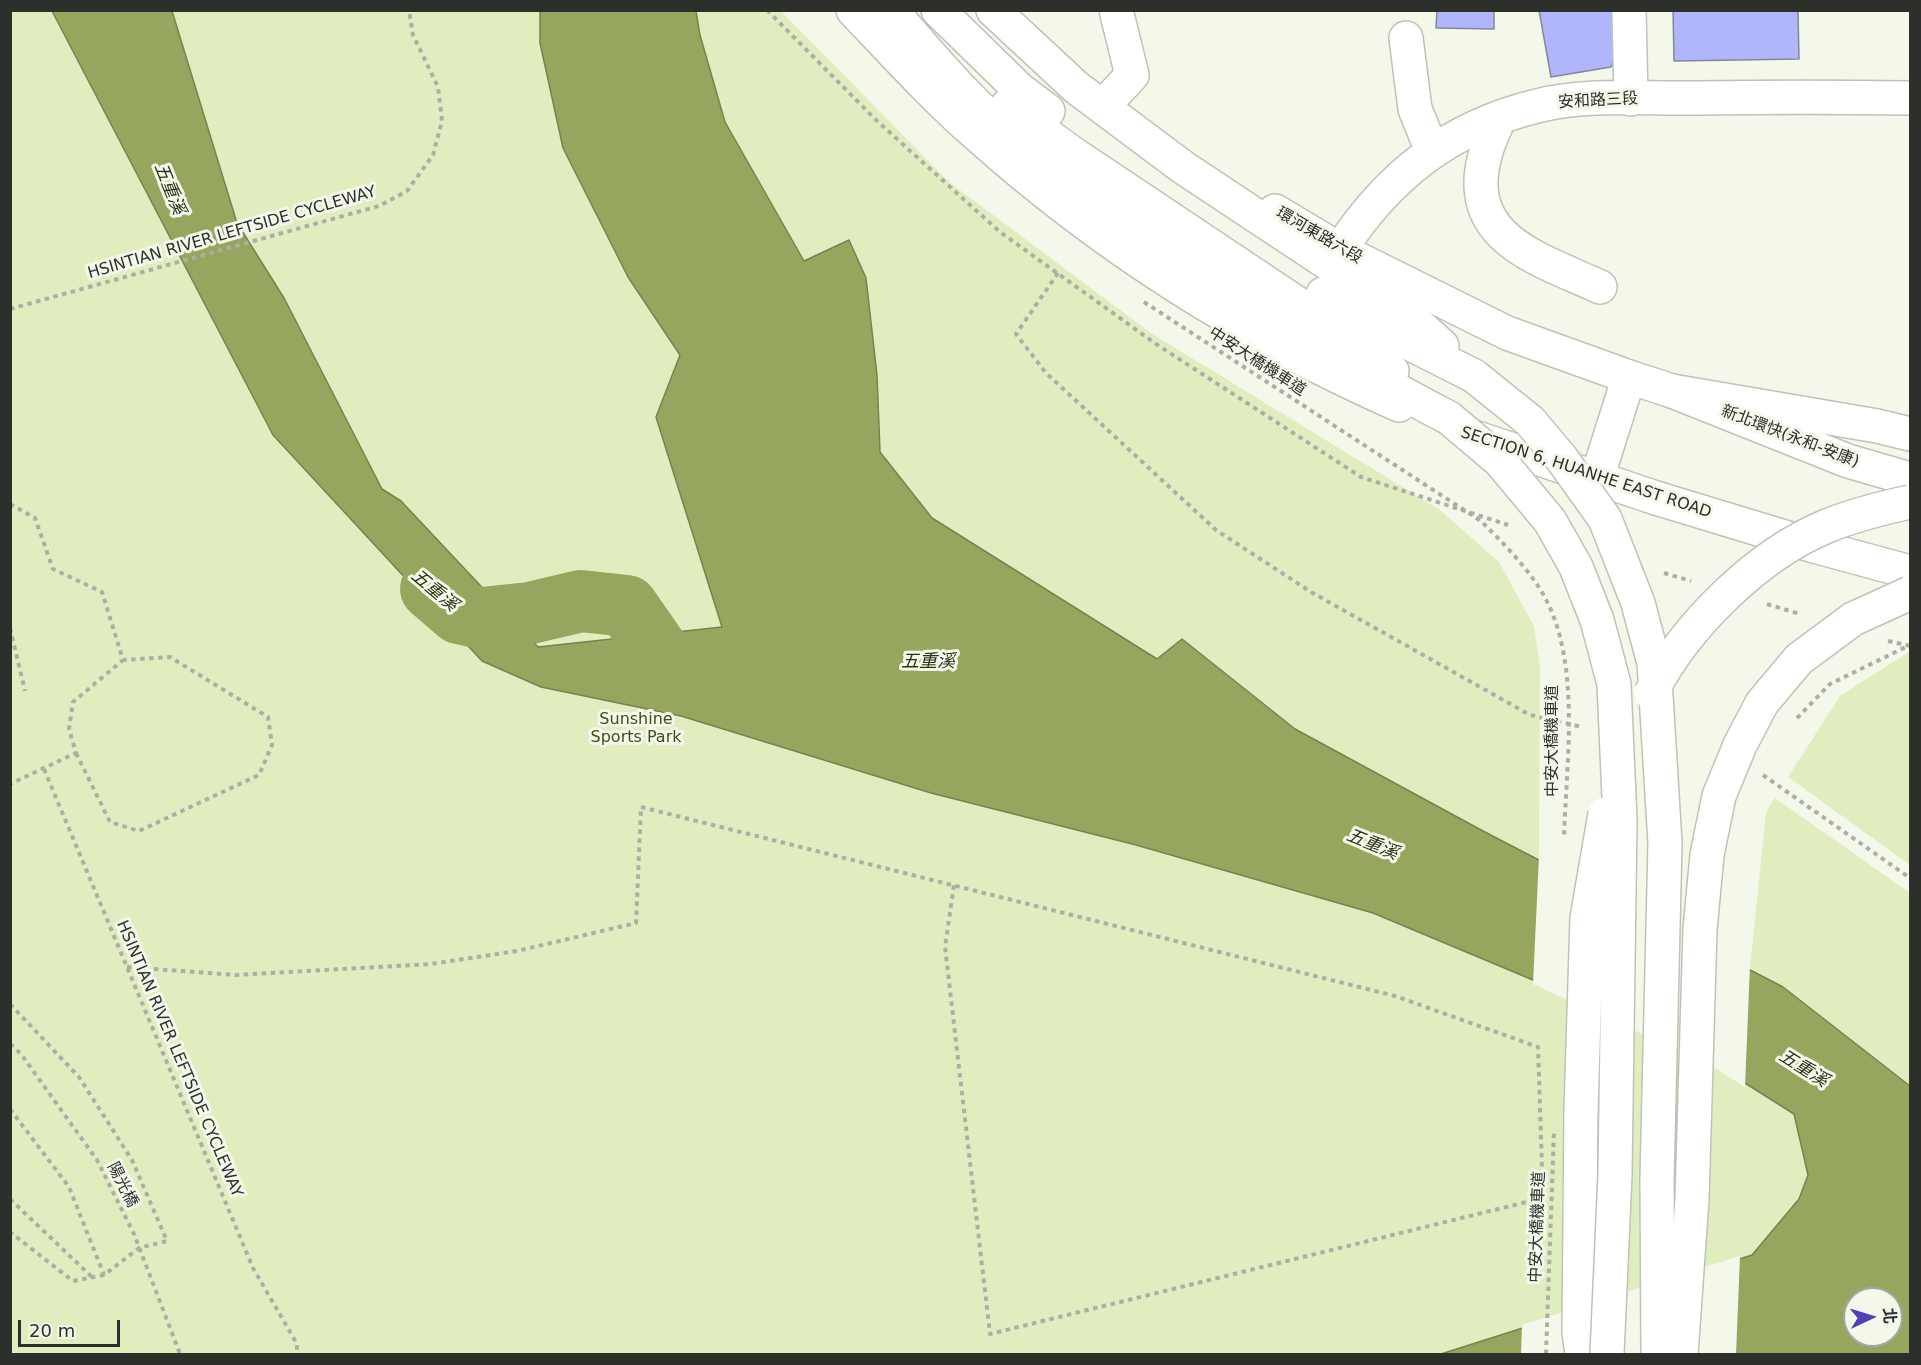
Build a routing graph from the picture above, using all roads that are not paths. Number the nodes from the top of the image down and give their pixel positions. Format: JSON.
{"nodes":[{"id":1,"x":853,"y":10,"type":"edge"},
{"id":2,"x":891,"y":10,"type":"edge"},
{"id":3,"x":905,"y":10,"type":"edge"},
{"id":4,"x":938,"y":10,"type":"edge"},
{"id":5,"x":993,"y":10,"type":"edge"},
{"id":6,"x":1007,"y":10,"type":"edge"},
{"id":7,"x":1116,"y":10,"type":"edge"},
{"id":8,"x":1629,"y":10,"type":"edge"},
{"id":9,"x":1406,"y":38,"type":"dead end"},
{"id":10,"x":1911,"y":98,"type":"edge"},
{"id":11,"x":1631,"y":99,"type":"junction"},
{"id":12,"x":1108,"y":101,"type":"junction"},
{"id":13,"x":1500,"y":117,"type":"junction"},
{"id":14,"x":1432,"y":151,"type":"junction"},
{"id":15,"x":1340,"y":250,"type":"junction"},
{"id":16,"x":1600,"y":287,"type":"dead end"},
{"id":17,"x":1474,"y":376,"type":"junction"},
{"id":18,"x":1629,"y":377,"type":"junction"},
{"id":19,"x":1672,"y":391,"type":"junction"},
{"id":20,"x":1449,"y":418,"type":"junction"},
{"id":21,"x":1911,"y":434,"type":"edge"},
{"id":22,"x":1598,"y":478,"type":"junction"},
{"id":23,"x":1911,"y":479,"type":"edge"},
{"id":24,"x":1911,"y":502,"type":"edge"},
{"id":25,"x":1911,"y":572,"type":"edge"},
{"id":26,"x":1911,"y":593,"type":"edge"},
{"id":27,"x":1582,"y":1354,"type":"edge"},
{"id":28,"x":1607,"y":1354,"type":"edge"},
{"id":29,"x":1658,"y":1354,"type":"edge"},
{"id":30,"x":1681,"y":1354,"type":"edge"}],
"edges":[{"from":1,"to":22,"type":"main road","name":"SECTION 6, HUANHE EAST ROAD"},
{"from":2,"to":20,"type":"main road"},
{"from":3,"to":20,"type":"main road"},
{"from":4,"to":17,"type":"main road"},
{"from":5,"to":17,"type":"main road"},
{"from":6,"to":12,"type":"main road","name":"環河東路六段"},
{"from":7,"to":12,"type":"main road"},
{"from":8,"to":11,"type":"main road"},
{"from":9,"to":14,"type":"main road"},
{"from":10,"to":11,"type":"main road","name":"安和路三段"},
{"from":11,"to":13,"type":"main road","name":"安和路三段"},
{"from":12,"to":15,"type":"main road","name":"環河東路六段"},
{"from":13,"to":14,"type":"main road","name":"安和路三段"},
{"from":13,"to":16,"type":"main road"},
{"from":14,"to":15,"type":"main road","name":"安和路三段"},
{"from":15,"to":18,"type":"main road","name":"環河東路六段"},
{"from":17,"to":29,"type":"main road","bridge":true},
{"from":18,"to":19,"type":"main road","name":"環河東路六段"},
{"from":18,"to":22,"type":"main road"},
{"from":19,"to":21,"type":"main road"},
{"from":19,"to":23,"type":"main road","name":"新北環快(永和-安康)"},
{"from":20,"to":28,"type":"main road","bridge":true},
{"from":22,"to":25,"type":"main road","name":"SECTION 6, HUANHE EAST ROAD"},
{"from":24,"to":27,"type":"main road","bridge":true},
{"from":26,"to":30,"type":"main road","bridge":true}]}
